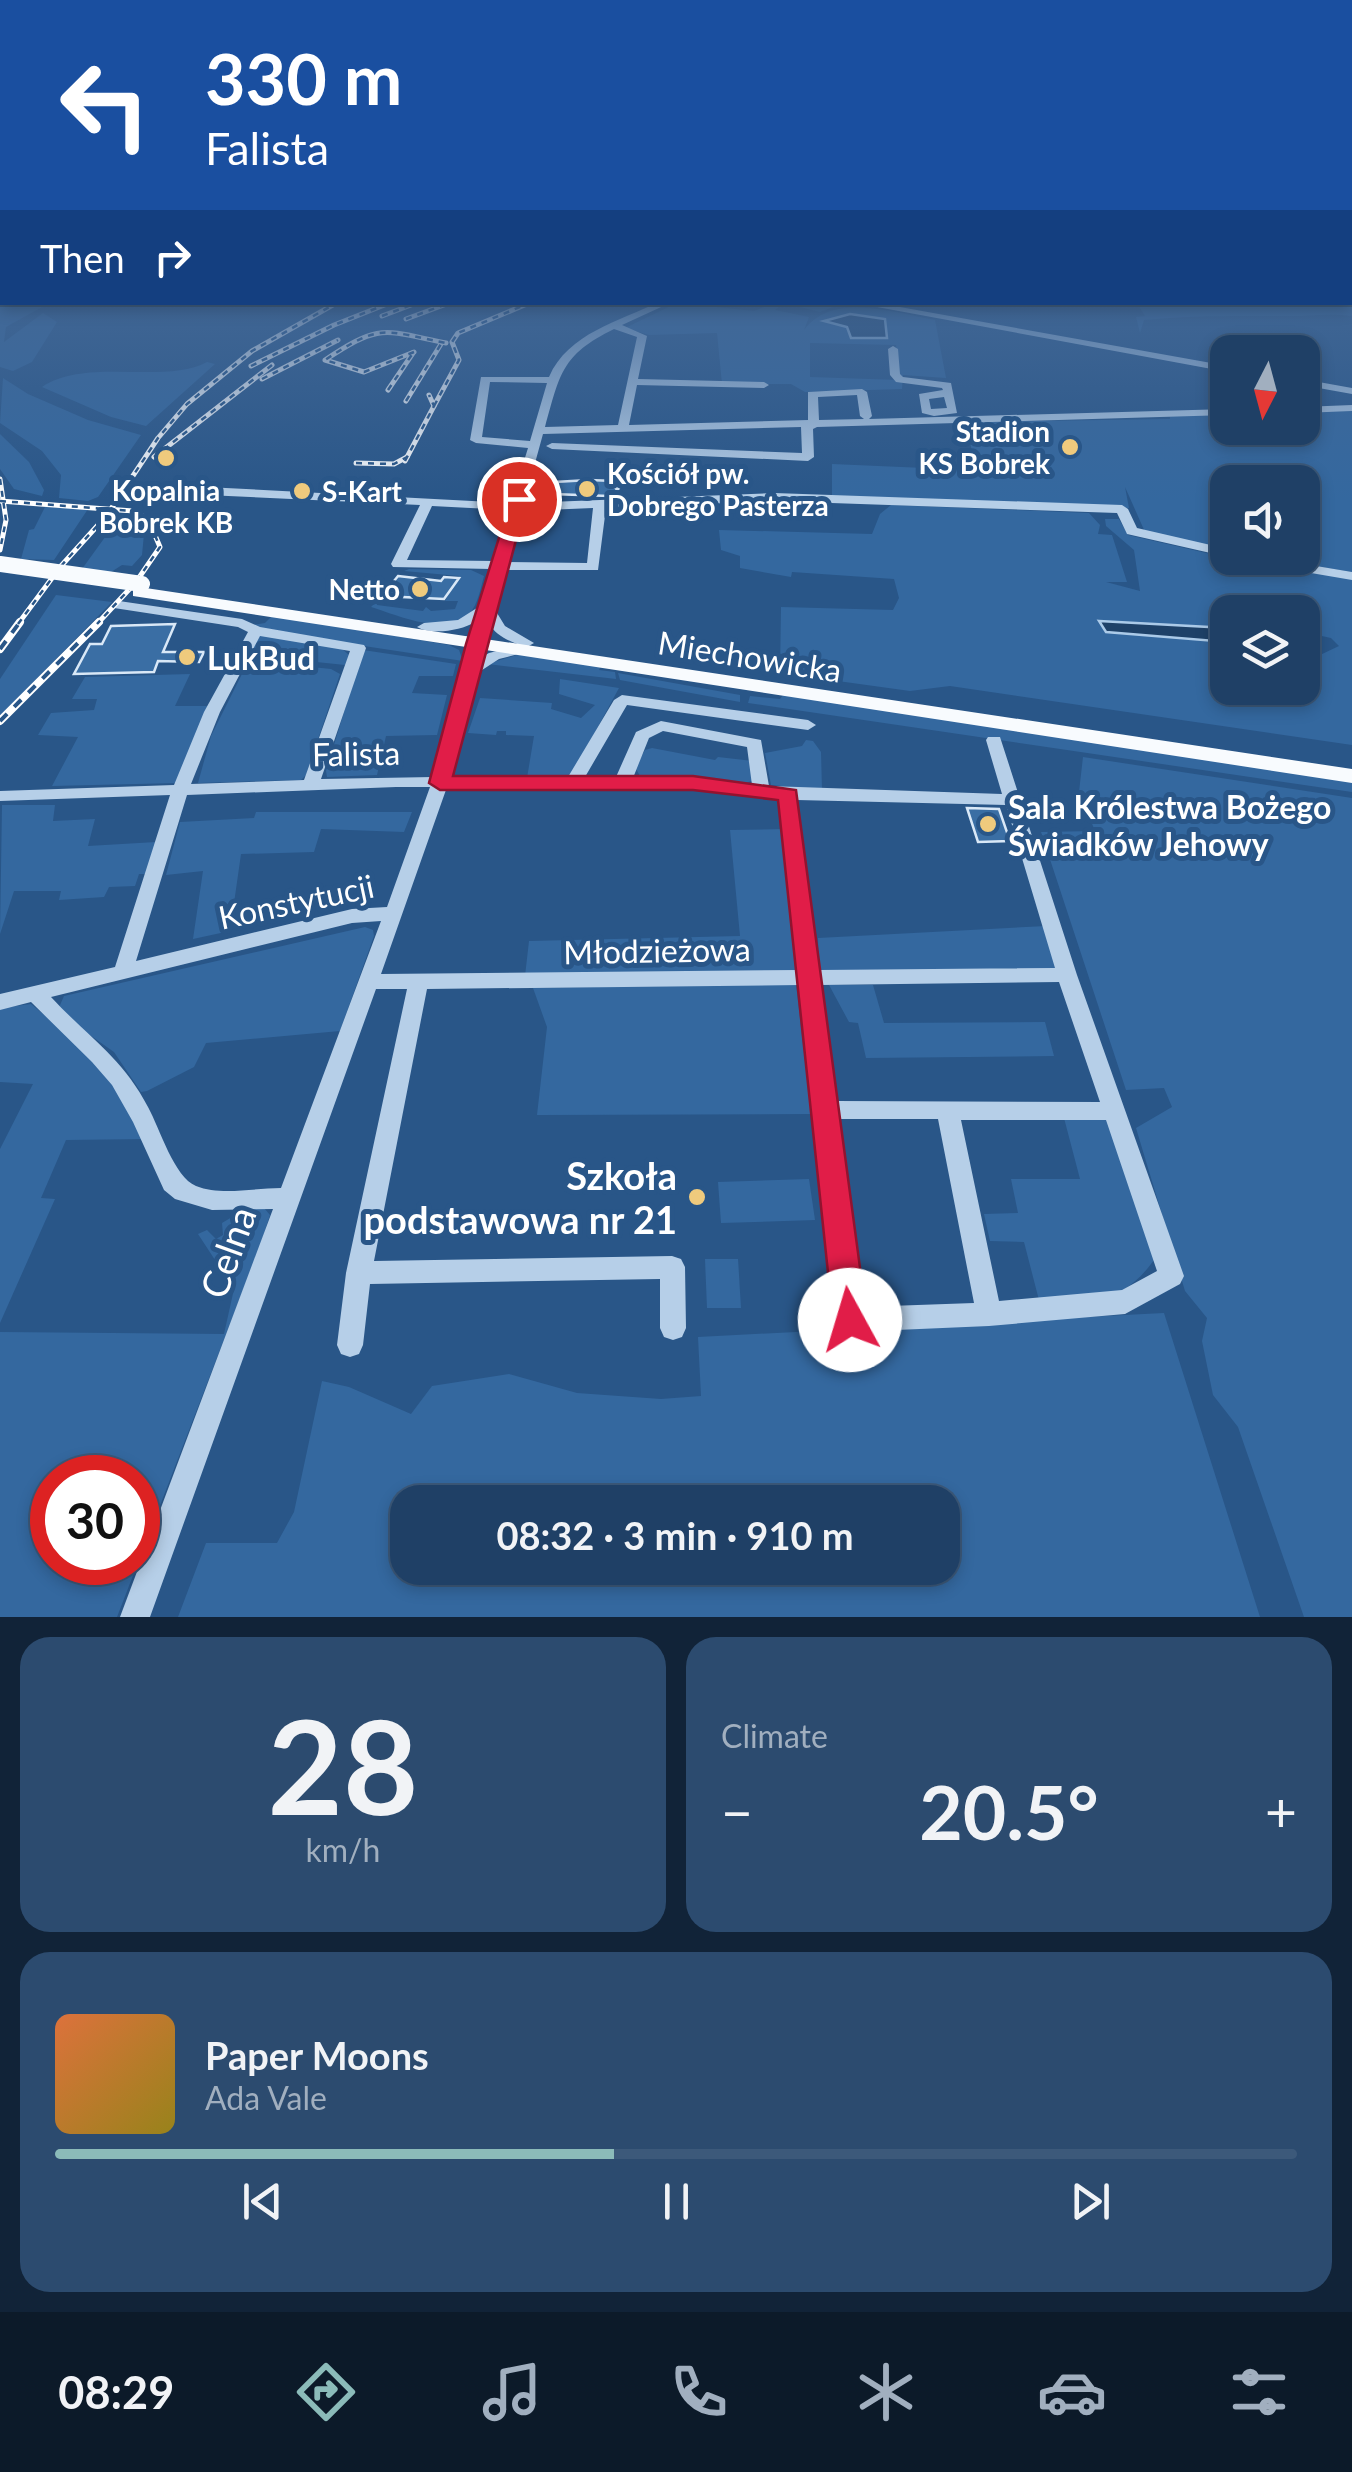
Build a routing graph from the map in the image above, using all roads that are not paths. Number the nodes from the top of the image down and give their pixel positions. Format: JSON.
{"nodes":[{"id":1,"x":574,"y":350,"type":"edge"},
{"id":2,"x":639,"y":350,"type":"edge"},
{"id":3,"x":893,"y":350,"type":"edge"},
{"id":4,"x":1125,"y":350,"type":"edge"},
{"id":5,"x":1210,"y":366,"type":"edge"},
{"id":6,"x":554,"y":380,"type":"junction"},
{"id":7,"x":633,"y":382,"type":"junction"},
{"id":8,"x":764,"y":385,"type":"dead end"},
{"id":9,"x":1320,"y":385,"type":"edge"},
{"id":10,"x":1352,"y":391,"type":"edge"},
{"id":11,"x":949,"y":393,"type":"junction"},
{"id":12,"x":1352,"y":408,"type":"edge"},
{"id":13,"x":1320,"y":409,"type":"edge"},
{"id":14,"x":1210,"y":412,"type":"edge"},
{"id":15,"x":866,"y":416,"type":"dead end"},
{"id":16,"x":935,"y":416,"type":"junction"},
{"id":17,"x":814,"y":424,"type":"junction"},
{"id":18,"x":623,"y":429,"type":"junction"},
{"id":19,"x":536,"y":438,"type":"junction"},
{"id":20,"x":552,"y":446,"type":"dead end"},
{"id":21,"x":206,"y":491,"type":"dead end"},
{"id":22,"x":427,"y":503,"type":"junction"},
{"id":23,"x":600,"y":506,"type":"junction"},
{"id":24,"x":516,"y":507,"type":"junction"},
{"id":25,"x":1210,"y":549,"type":"edge"},
{"id":26,"x":0,"y":564,"type":"edge"},
{"id":27,"x":500,"y":566,"type":"junction"},
{"id":28,"x":1320,"y":571,"type":"edge"},
{"id":29,"x":0,"y":572,"type":"edge"},
{"id":30,"x":1352,"y":576,"type":"edge"},
{"id":31,"x":140,"y":588,"type":"junction"},
{"id":32,"x":119,"y":605,"type":"dead end"},
{"id":33,"x":258,"y":606,"type":"junction"},
{"id":34,"x":487,"y":608,"type":"junction"},
{"id":35,"x":424,"y":626,"type":"junction"},
{"id":36,"x":256,"y":630,"type":"junction"},
{"id":37,"x":477,"y":640,"type":"junction"},
{"id":38,"x":522,"y":646,"type":"junction"},
{"id":39,"x":470,"y":671,"type":"junction"},
{"id":40,"x":808,"y":725,"type":"dead end"},
{"id":41,"x":994,"y":740,"type":"dead end"},
{"id":42,"x":1352,"y":763,"type":"edge"},
{"id":43,"x":1352,"y":776,"type":"edge"},
{"id":44,"x":311,"y":783,"type":"junction"},
{"id":45,"x":440,"y":783,"type":"junction"},
{"id":46,"x":622,"y":784,"type":"junction"},
{"id":47,"x":572,"y":786,"type":"junction"},
{"id":48,"x":182,"y":788,"type":"junction"},
{"id":49,"x":761,"y":789,"type":"junction"},
{"id":50,"x":788,"y":794,"type":"junction"},
{"id":51,"x":0,"y":796,"type":"edge"},
{"id":52,"x":1012,"y":800,"type":"junction"},
{"id":53,"x":392,"y":914,"type":"junction"},
{"id":54,"x":123,"y":973,"type":"junction"},
{"id":55,"x":1067,"y":975,"type":"junction"},
{"id":56,"x":811,"y":978,"type":"junction"},
{"id":57,"x":368,"y":982,"type":"junction"},
{"id":58,"x":418,"y":984,"type":"junction"},
{"id":59,"x":36,"y":994,"type":"junction"},
{"id":60,"x":0,"y":1002,"type":"edge"},
{"id":61,"x":827,"y":1110,"type":"junction"},
{"id":62,"x":1116,"y":1111,"type":"junction"},
{"id":63,"x":948,"y":1112,"type":"junction"},
{"id":64,"x":289,"y":1198,"type":"junction"},
{"id":65,"x":360,"y":1272,"type":"junction"},
{"id":66,"x":989,"y":1314,"type":"junction"},
{"id":67,"x":672,"y":1328,"type":"dead end"},
{"id":68,"x":350,"y":1345,"type":"dead end"},
{"id":69,"x":135,"y":1617,"type":"edge"}],
"edges":[{"from":1,"to":6,"type":"street","name":"Konstytucji"},
{"from":2,"to":7,"type":"street"},
{"from":3,"to":11,"type":"street"},
{"from":4,"to":5,"type":"street"},
{"from":6,"to":19,"type":"street","name":"Konstytucji"},
{"from":6,"to":19,"type":"street"},
{"from":7,"to":8,"type":"street"},
{"from":7,"to":18,"type":"street"},
{"from":9,"to":10,"type":"street"},
{"from":11,"to":16,"type":"street"},
{"from":11,"to":16,"type":"street"},
{"from":12,"to":13,"type":"street"},
{"from":14,"to":16,"type":"street"},
{"from":15,"to":17,"type":"street"},
{"from":16,"to":17,"type":"street"},
{"from":17,"to":18,"type":"street"},
{"from":17,"to":20,"type":"street"},
{"from":18,"to":19,"type":"street"},
{"from":19,"to":24,"type":"street","name":"Konstytucji"},
{"from":21,"to":22,"type":"street"},
{"from":22,"to":24,"type":"street"},
{"from":22,"to":27,"type":"street"},
{"from":23,"to":24,"type":"street"},
{"from":23,"to":25,"type":"street"},
{"from":23,"to":27,"type":"street"},
{"from":24,"to":27,"type":"street","name":"Konstytucji"},
{"from":26,"to":31,"type":"main road","bridge":true},
{"from":27,"to":34,"type":"street","name":"Konstytucji"},
{"from":28,"to":30,"type":"street"},
{"from":29,"to":31,"type":"main road"},
{"from":31,"to":33,"type":"main road","name":"Miechowicka"},
{"from":32,"to":36,"type":"street"},
{"from":33,"to":35,"type":"main road","name":"Miechowicka"},
{"from":33,"to":37,"type":"main road","name":"Miechowicka"},
{"from":34,"to":35,"type":"street"},
{"from":34,"to":37,"type":"street","name":"Konstytucji"},
{"from":34,"to":38,"type":"street"},
{"from":35,"to":37,"type":"main road","name":"Miechowicka"},
{"from":36,"to":44,"type":"street"},
{"from":36,"to":48,"type":"street"},
{"from":37,"to":38,"type":"main road","name":"Miechowicka"},
{"from":37,"to":39,"type":"street","name":"Konstytucji"},
{"from":38,"to":39,"type":"street"},
{"from":38,"to":42,"type":"main road","name":"Miechowicka"},
{"from":38,"to":43,"type":"main road","name":"Miechowicka"},
{"from":39,"to":45,"type":"street","name":"Konstytucji"},
{"from":40,"to":47,"type":"street"},
{"from":41,"to":52,"type":"street"},
{"from":44,"to":45,"type":"street","name":"Falista"},
{"from":44,"to":48,"type":"street","name":"Falista"},
{"from":45,"to":47,"type":"street","name":"Falista"},
{"from":45,"to":53,"type":"street","name":"Konstytucji"},
{"from":46,"to":47,"type":"street","name":"Falista"},
{"from":46,"to":49,"type":"street","name":"Falista"},
{"from":46,"to":49,"type":"street"},
{"from":48,"to":51,"type":"street","name":"Falista"},
{"from":48,"to":54,"type":"street"},
{"from":49,"to":50,"type":"street","name":"Falista"},
{"from":50,"to":52,"type":"street","name":"Falista"},
{"from":50,"to":56,"type":"street"},
{"from":52,"to":55,"type":"street"},
{"from":53,"to":54,"type":"street","name":"Konstytucji"},
{"from":53,"to":57,"type":"street","name":"Celna"},
{"from":54,"to":59,"type":"street","name":"Konstytucji"},
{"from":55,"to":56,"type":"street","name":"Młodzieżowa"},
{"from":55,"to":62,"type":"street"},
{"from":56,"to":58,"type":"street","name":"Młodzieżowa"},
{"from":56,"to":61,"type":"street"},
{"from":57,"to":58,"type":"street","name":"Młodzieżowa"},
{"from":57,"to":64,"type":"street","name":"Celna"},
{"from":58,"to":65,"type":"street"},
{"from":59,"to":60,"type":"street","name":"Konstytucji"},
{"from":59,"to":64,"type":"street"},
{"from":61,"to":63,"type":"street"},
{"from":61,"to":66,"type":"street"},
{"from":62,"to":63,"type":"street"},
{"from":62,"to":66,"type":"street"},
{"from":63,"to":66,"type":"street"},
{"from":64,"to":69,"type":"street","name":"Celna"},
{"from":65,"to":67,"type":"street"},
{"from":65,"to":68,"type":"street"}]}
